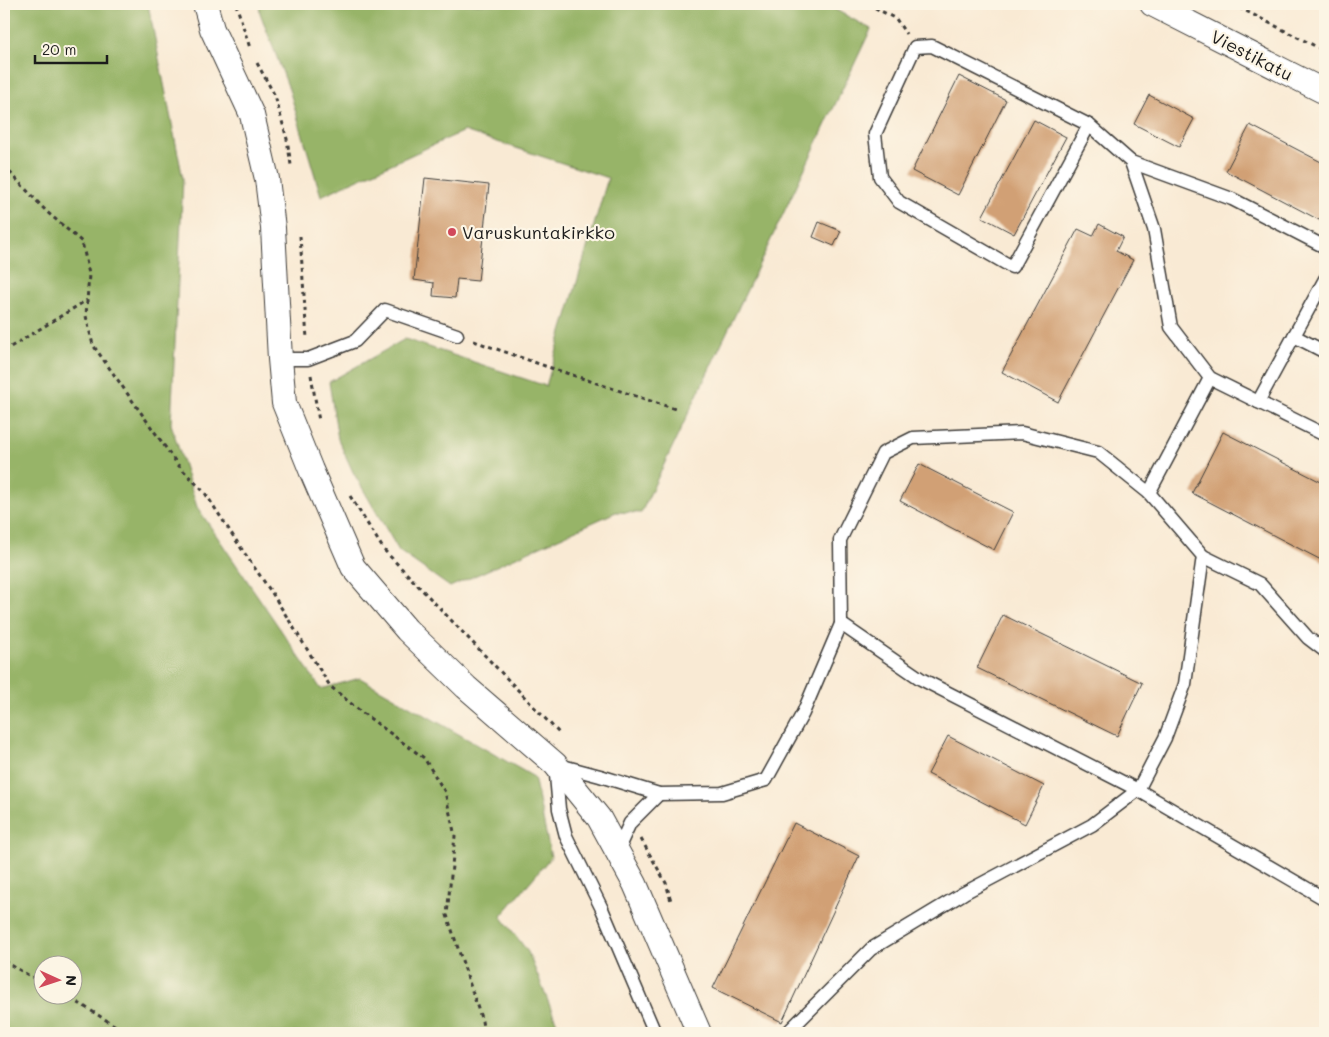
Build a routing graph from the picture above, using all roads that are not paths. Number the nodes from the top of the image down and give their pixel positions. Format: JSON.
{"nodes":[{"id":1,"x":205,"y":4,"type":"edge"},
{"id":2,"x":1152,"y":4,"type":"edge"},
{"id":3,"x":1325,"y":92,"type":"edge"},
{"id":4,"x":1089,"y":125,"type":"junction"},
{"id":5,"x":1131,"y":162,"type":"junction"},
{"id":6,"x":1325,"y":247,"type":"edge"},
{"id":7,"x":1325,"y":279,"type":"edge"},
{"id":8,"x":457,"y":335,"type":"road end"},
{"id":9,"x":1294,"y":336,"type":"junction"},
{"id":10,"x":1325,"y":352,"type":"edge"},
{"id":11,"x":280,"y":359,"type":"junction"},
{"id":12,"x":1210,"y":378,"type":"junction"},
{"id":13,"x":1258,"y":402,"type":"junction"},
{"id":14,"x":1325,"y":435,"type":"edge"},
{"id":15,"x":1149,"y":493,"type":"junction"},
{"id":16,"x":1204,"y":556,"type":"junction"},
{"id":17,"x":842,"y":624,"type":"junction"},
{"id":18,"x":1325,"y":651,"type":"edge"},
{"id":19,"x":555,"y":764,"type":"junction"},
{"id":20,"x":1138,"y":790,"type":"junction"},
{"id":21,"x":659,"y":794,"type":"junction"},
{"id":22,"x":617,"y":851,"type":"junction"},
{"id":23,"x":1325,"y":899,"type":"edge"},
{"id":24,"x":655,"y":1033,"type":"edge"},
{"id":25,"x":699,"y":1033,"type":"edge"},
{"id":26,"x":787,"y":1033,"type":"edge"}],
"edges":[{"from":1,"to":11,"type":"street"},
{"from":2,"to":3,"type":"street","name":"Viestikatu"},
{"from":4,"to":4,"type":"lane"},
{"from":4,"to":5,"type":"lane"},
{"from":5,"to":6,"type":"lane"},
{"from":5,"to":12,"type":"lane"},
{"from":7,"to":9,"type":"lane"},
{"from":8,"to":11,"type":"lane"},
{"from":9,"to":10,"type":"lane"},
{"from":9,"to":13,"type":"lane"},
{"from":11,"to":19,"type":"street"},
{"from":12,"to":13,"type":"lane"},
{"from":12,"to":15,"type":"lane"},
{"from":13,"to":14,"type":"lane"},
{"from":15,"to":16,"type":"lane"},
{"from":15,"to":17,"type":"lane"},
{"from":16,"to":18,"type":"lane"},
{"from":16,"to":20,"type":"lane"},
{"from":17,"to":20,"type":"lane"},
{"from":17,"to":21,"type":"lane"},
{"from":19,"to":21,"type":"lane"},
{"from":19,"to":22,"type":"street"},
{"from":19,"to":24,"type":"lane"},
{"from":20,"to":23,"type":"lane"},
{"from":20,"to":26,"type":"lane"},
{"from":21,"to":22,"type":"lane"},
{"from":22,"to":25,"type":"street"}]}
